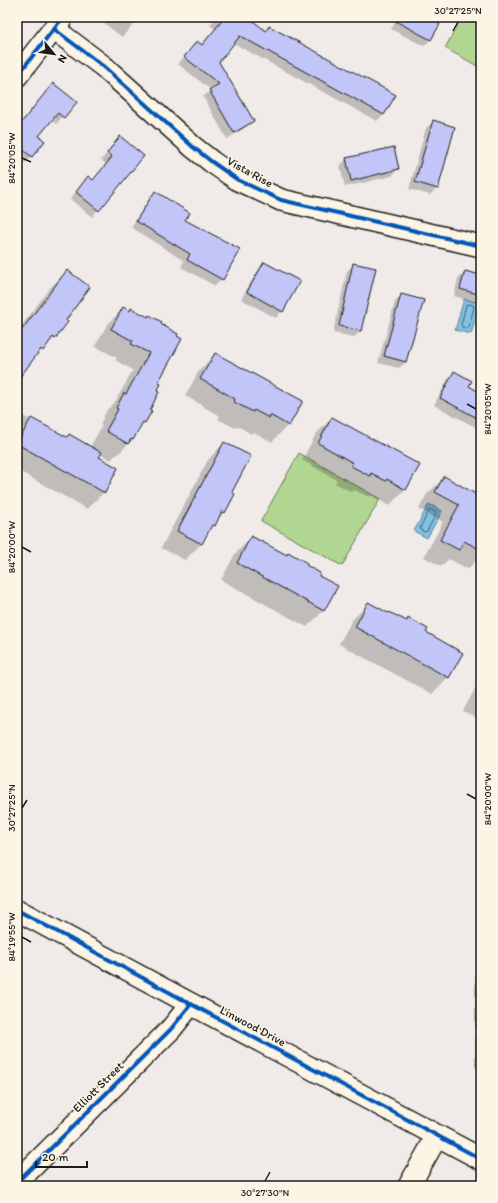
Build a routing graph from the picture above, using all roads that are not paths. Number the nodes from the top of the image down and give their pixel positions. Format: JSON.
{"nodes":[{"id":1,"x":58,"y":23,"type":"edge"},
{"id":2,"x":17,"y":76,"type":"edge"},
{"id":3,"x":481,"y":246,"type":"edge"},
{"id":4,"x":17,"y":910,"type":"edge"},
{"id":5,"x":190,"y":1004,"type":"junction"},
{"id":6,"x":437,"y":1136,"type":"junction"},
{"id":7,"x":481,"y":1159,"type":"edge"},
{"id":8,"x":17,"y":1182,"type":"edge"},
{"id":9,"x":409,"y":1186,"type":"edge"}],
"edges":[{"from":1,"to":2,"type":"street"},
{"from":1,"to":3,"type":"street","name":"Vista Rise"},
{"from":4,"to":5,"type":"street","name":"Linwood Drive"},
{"from":5,"to":6,"type":"street","name":"Linwood Drive"},
{"from":5,"to":8,"type":"street","name":"Elliott Street"},
{"from":6,"to":7,"type":"street","name":"Linwood Drive"},
{"from":6,"to":9,"type":"street"}]}
